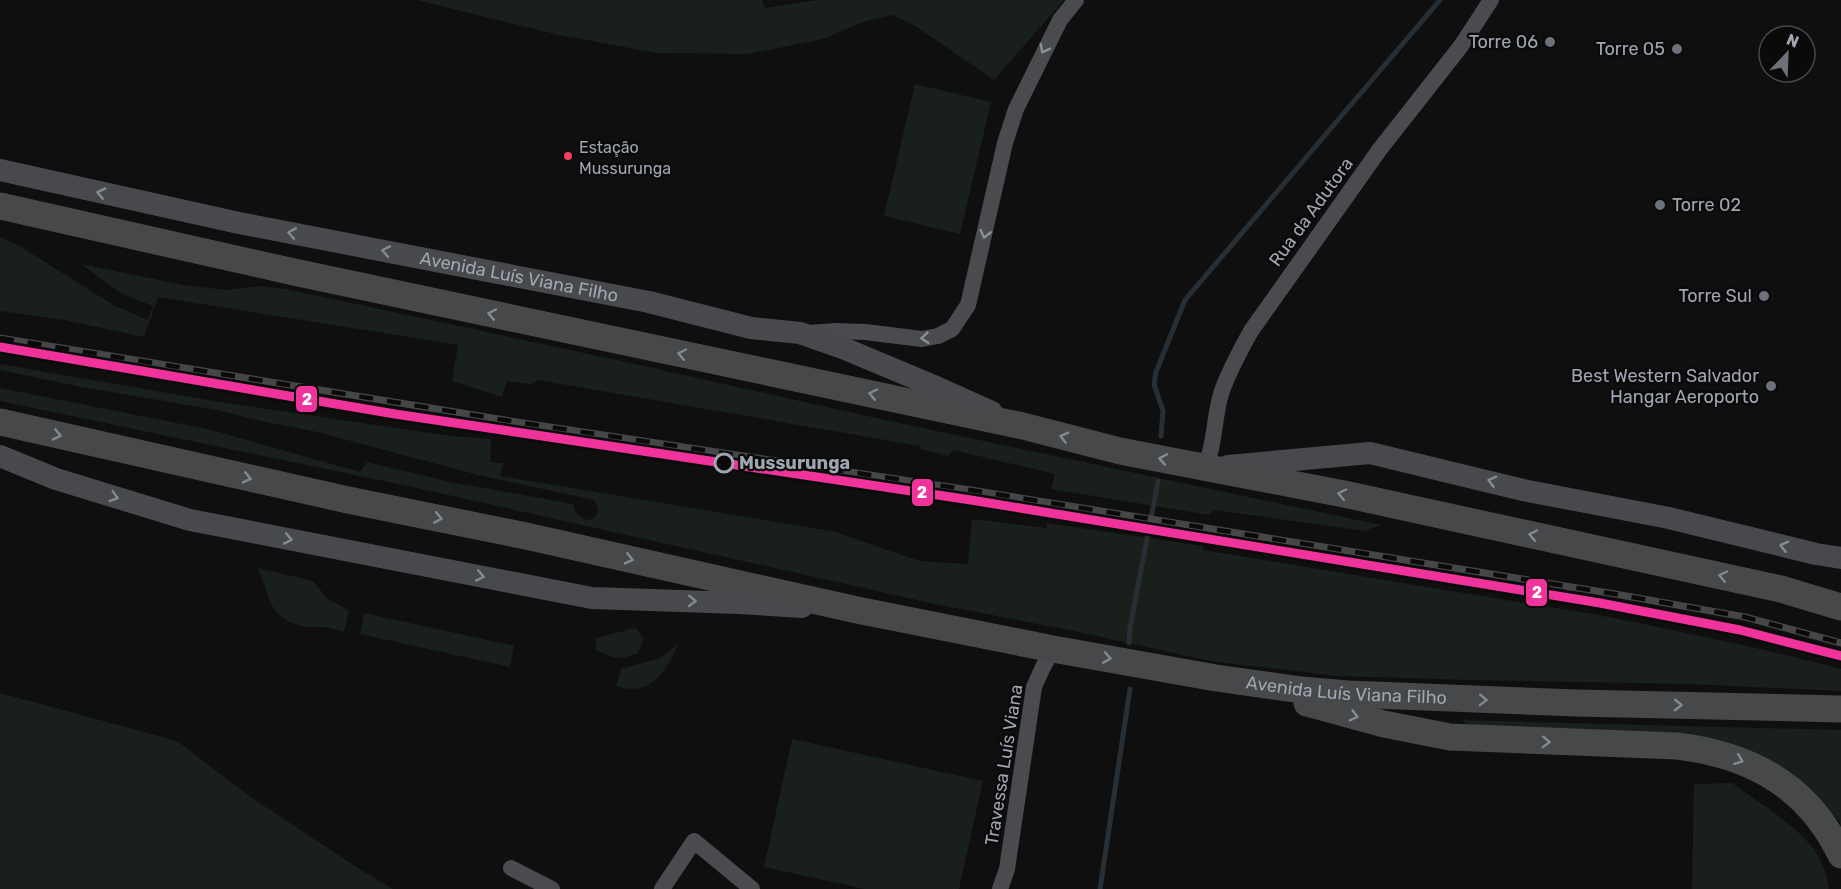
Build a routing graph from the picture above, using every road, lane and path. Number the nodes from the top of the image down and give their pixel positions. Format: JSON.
{"nodes":[{"id":1,"x":1076,"y":0,"type":"edge"},
{"id":2,"x":1491,"y":0,"type":"edge"},
{"id":3,"x":0,"y":170,"type":"edge"},
{"id":4,"x":0,"y":206,"type":"edge"},
{"id":5,"x":800,"y":333,"type":"junction"},
{"id":6,"x":0,"y":422,"type":"edge"},
{"id":7,"x":1023,"y":426,"type":"junction"},
{"id":8,"x":0,"y":456,"type":"edge"},
{"id":9,"x":1211,"y":468,"type":"junction"},
{"id":10,"x":1841,"y":558,"type":"edge"},
{"id":11,"x":1781,"y":589,"type":"junction"},
{"id":12,"x":1841,"y":591,"type":"edge"},
{"id":13,"x":1841,"y":607,"type":"edge"},
{"id":14,"x":857,"y":610,"type":"junction"},
{"id":15,"x":1053,"y":649,"type":"junction"},
{"id":16,"x":1216,"y":678,"type":"junction"},
{"id":17,"x":1841,"y":709,"type":"edge"},
{"id":18,"x":1841,"y":855,"type":"edge"},
{"id":19,"x":511,"y":868,"type":"dead end"},
{"id":20,"x":552,"y":889,"type":"edge"},
{"id":21,"x":662,"y":889,"type":"edge"},
{"id":22,"x":752,"y":889,"type":"edge"},
{"id":23,"x":1000,"y":889,"type":"edge"}],
"edges":[{"from":1,"to":5,"type":"street","one_way":true},
{"from":2,"to":9,"type":"street","name":"Rua da Adutora"},
{"from":5,"to":3,"type":"main road","name":"Avenida Luís Viana Filho","one_way":true},
{"from":7,"to":4,"type":"highway","name":"Avenida Luís Viana Filho","one_way":true},
{"from":5,"to":7,"type":"main road","name":"Avenida Luís Viana Filho"},
{"from":6,"to":14,"type":"highway","name":"Avenida Luís Viana Filho","one_way":true},
{"from":9,"to":7,"type":"highway","name":"Avenida Luís Viana Filho","one_way":true},
{"from":8,"to":14,"type":"main road","name":"Avenida Luís Viana Filho","one_way":true},
{"from":10,"to":9,"type":"main road","name":"Avenida Luís Viana Filho","one_way":true},
{"from":11,"to":9,"type":"highway","name":"Avenida Luís Viana Filho","one_way":true},
{"from":11,"to":12,"type":"highway"},
{"from":11,"to":13,"type":"highway","name":"Avenida Luís Viana Filho"},
{"from":14,"to":15,"type":"highway","name":"Avenida Luís Viana Filho"},
{"from":15,"to":16,"type":"highway","name":"Avenida Luís Viana Filho","one_way":true},
{"from":15,"to":23,"type":"street","name":"Travessa Luís Viana"},
{"from":16,"to":17,"type":"highway","name":"Avenida Luís Viana Filho","one_way":true},
{"from":16,"to":18,"type":"highway","one_way":true},
{"from":19,"to":20,"type":"street"},
{"from":21,"to":22,"type":"street"}]}
